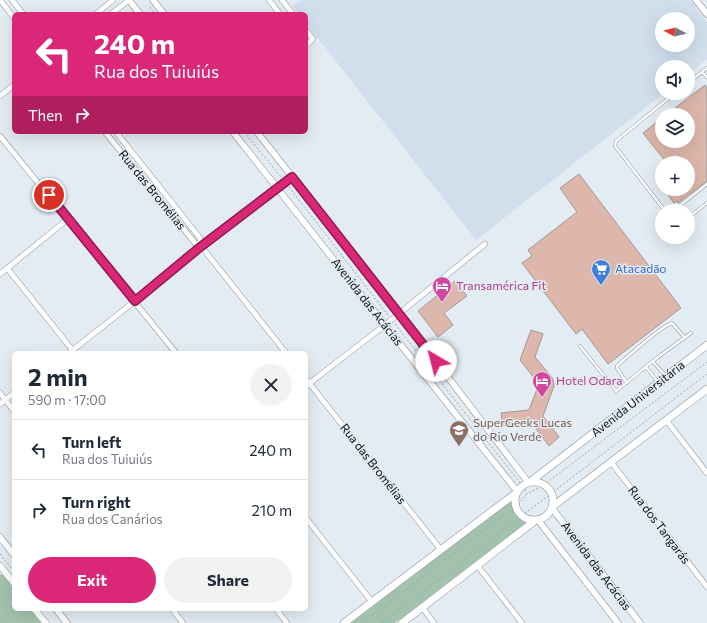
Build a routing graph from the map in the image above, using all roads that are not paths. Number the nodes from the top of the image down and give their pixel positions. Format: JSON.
{"nodes":[{"id":1,"x":0,"y":0,"type":"edge"},
{"id":2,"x":12,"y":0,"type":"edge"},
{"id":3,"x":114,"y":0,"type":"edge"},
{"id":4,"x":129,"y":0,"type":"edge"},
{"id":5,"x":153,"y":0,"type":"edge"},
{"id":6,"x":269,"y":0,"type":"edge"},
{"id":7,"x":282,"y":0,"type":"edge"},
{"id":8,"x":696,"y":0,"type":"edge"},
{"id":9,"x":21,"y":12,"type":"edge"},
{"id":10,"x":99,"y":12,"type":"edge"},
{"id":11,"x":114,"y":12,"type":"edge"},
{"id":12,"x":138,"y":12,"type":"edge"},
{"id":13,"x":162,"y":12,"type":"edge"},
{"id":14,"x":278,"y":12,"type":"edge"},
{"id":15,"x":291,"y":12,"type":"edge"},
{"id":16,"x":707,"y":14,"type":"edge"},
{"id":17,"x":12,"y":15,"type":"edge"},
{"id":18,"x":308,"y":33,"type":"edge"},
{"id":19,"x":308,"y":43,"type":"edge"},
{"id":20,"x":707,"y":68,"type":"edge"},
{"id":21,"x":702,"y":72,"type":"junction"},
{"id":22,"x":707,"y":77,"type":"edge"},
{"id":23,"x":695,"y":78,"type":"edge"},
{"id":24,"x":12,"y":87,"type":"edge"},
{"id":25,"x":0,"y":96,"type":"edge"},
{"id":26,"x":667,"y":100,"type":"edge"},
{"id":27,"x":107,"y":134,"type":"edge"},
{"id":28,"x":118,"y":134,"type":"edge"},
{"id":29,"x":235,"y":134,"type":"edge"},
{"id":30,"x":259,"y":134,"type":"edge"},
{"id":31,"x":0,"y":136,"type":"edge"},
{"id":32,"x":292,"y":177,"type":"junction"},
{"id":33,"x":707,"y":184,"type":"edge"},
{"id":34,"x":278,"y":188,"type":"junction"},
{"id":35,"x":707,"y":203,"type":"edge"},
{"id":36,"x":661,"y":204,"type":"edge"},
{"id":37,"x":682,"y":204,"type":"edge"},
{"id":38,"x":695,"y":212,"type":"edge"},
{"id":39,"x":68,"y":219,"type":"junction"},
{"id":40,"x":485,"y":244,"type":"dead end"},
{"id":41,"x":201,"y":246,"type":"junction"},
{"id":42,"x":7,"y":268,"type":"junction"},
{"id":43,"x":0,"y":274,"type":"edge"},
{"id":44,"x":135,"y":301,"type":"junction"},
{"id":45,"x":399,"y":312,"type":"junction"},
{"id":46,"x":384,"y":325,"type":"junction"},
{"id":47,"x":691,"y":333,"type":"dead end"},
{"id":48,"x":685,"y":338,"type":"junction"},
{"id":49,"x":707,"y":345,"type":"edge"},
{"id":50,"x":580,"y":346,"type":"dead end"},
{"id":51,"x":71,"y":351,"type":"edge"},
{"id":52,"x":73,"y":351,"type":"edge"},
{"id":53,"x":174,"y":351,"type":"edge"},
{"id":54,"x":284,"y":351,"type":"edge"},
{"id":55,"x":653,"y":362,"type":"junction"},
{"id":56,"x":646,"y":367,"type":"junction"},
{"id":57,"x":666,"y":376,"type":"junction"},
{"id":58,"x":308,"y":381,"type":"edge"},
{"id":59,"x":308,"y":383,"type":"edge"},
{"id":60,"x":628,"y":383,"type":"junction"},
{"id":61,"x":658,"y":383,"type":"junction"},
{"id":62,"x":707,"y":388,"type":"edge"},
{"id":63,"x":0,"y":393,"type":"edge"},
{"id":64,"x":12,"y":395,"type":"edge"},
{"id":65,"x":5,"y":400,"type":"junction"},
{"id":66,"x":0,"y":404,"type":"edge"},
{"id":67,"x":12,"y":409,"type":"edge"},
{"id":68,"x":666,"y":420,"type":"junction"},
{"id":69,"x":611,"y":462,"type":"junction"},
{"id":70,"x":707,"y":473,"type":"edge"},
{"id":71,"x":523,"y":486,"type":"junction"},
{"id":72,"x":552,"y":508,"type":"junction"},
{"id":73,"x":537,"y":520,"type":"junction"},
{"id":74,"x":308,"y":521,"type":"edge"},
{"id":75,"x":0,"y":537,"type":"edge"},
{"id":76,"x":441,"y":550,"type":"junction"},
{"id":77,"x":12,"y":552,"type":"edge"},
{"id":78,"x":477,"y":565,"type":"junction"},
{"id":79,"x":0,"y":566,"type":"edge"},
{"id":80,"x":12,"y":581,"type":"edge"},
{"id":81,"x":707,"y":587,"type":"edge"},
{"id":82,"x":372,"y":602,"type":"junction"},
{"id":83,"x":422,"y":607,"type":"junction"},
{"id":84,"x":36,"y":611,"type":"edge"},
{"id":85,"x":58,"y":611,"type":"edge"},
{"id":86,"x":174,"y":611,"type":"edge"},
{"id":87,"x":278,"y":611,"type":"edge"},
{"id":88,"x":46,"y":623,"type":"edge"},
{"id":89,"x":67,"y":623,"type":"edge"},
{"id":90,"x":183,"y":623,"type":"edge"},
{"id":91,"x":287,"y":623,"type":"edge"},
{"id":92,"x":344,"y":623,"type":"edge"},
{"id":93,"x":402,"y":623,"type":"edge"},
{"id":94,"x":434,"y":623,"type":"edge"},
{"id":95,"x":522,"y":623,"type":"edge"},
{"id":96,"x":618,"y":623,"type":"edge"},
{"id":97,"x":640,"y":623,"type":"edge"}],
"edges":[{"from":1,"to":17,"type":"street"},
{"from":2,"to":9,"type":"street"},
{"from":3,"to":10,"type":"street"},
{"from":4,"to":11,"type":"street"},
{"from":4,"to":12,"type":"street"},
{"from":5,"to":13,"type":"street"},
{"from":6,"to":14,"type":"street"},
{"from":7,"to":15,"type":"street"},
{"from":8,"to":16,"type":"street"},
{"from":18,"to":19,"type":"street"},
{"from":20,"to":21,"type":"lane"},
{"from":21,"to":22,"type":"lane"},
{"from":21,"to":23,"type":"lane"},
{"from":24,"to":25,"type":"street"},
{"from":26,"to":36,"type":"lane"},
{"from":27,"to":41,"type":"street","name":"Rua das Bromélias"},
{"from":28,"to":41,"type":"street","name":"Rua das Bromélias"},
{"from":29,"to":34,"type":"street","name":"Avenida das Acácias"},
{"from":30,"to":32,"type":"street","name":"Avenida das Acácias"},
{"from":31,"to":39,"type":"street"},
{"from":32,"to":34,"type":"street"},
{"from":32,"to":45,"type":"street","name":"Avenida das Acácias"},
{"from":33,"to":37,"type":"lane"},
{"from":34,"to":41,"type":"street"},
{"from":34,"to":46,"type":"street","name":"Avenida das Acácias"},
{"from":35,"to":38,"type":"lane"},
{"from":39,"to":42,"type":"street"},
{"from":39,"to":44,"type":"street"},
{"from":40,"to":45,"type":"street"},
{"from":41,"to":44,"type":"street"},
{"from":41,"to":54,"type":"street","name":"Rua das Bromélias"},
{"from":42,"to":43,"type":"street"},
{"from":42,"to":51,"type":"street"},
{"from":44,"to":52,"type":"street"},
{"from":44,"to":53,"type":"street"},
{"from":45,"to":46,"type":"street"},
{"from":45,"to":71,"type":"street","name":"Avenida das Acácias"},
{"from":46,"to":58,"type":"street"},
{"from":46,"to":71,"type":"street","name":"Avenida das Acácias"},
{"from":47,"to":48,"type":"lane"},
{"from":48,"to":55,"type":"lane"},
{"from":48,"to":60,"type":"lane"},
{"from":49,"to":57,"type":"main road","name":"Avenida Universitária"},
{"from":50,"to":60,"type":"lane"},
{"from":55,"to":56,"type":"lane"},
{"from":55,"to":57,"type":"lane"},
{"from":56,"to":60,"type":"lane"},
{"from":56,"to":61,"type":"lane"},
{"from":57,"to":61,"type":"main road","name":"Avenida Universitária"},
{"from":59,"to":76,"type":"street","name":"Rua das Bromélias"},
{"from":61,"to":71,"type":"main road","name":"Avenida Universitária"},
{"from":62,"to":68,"type":"main road"},
{"from":63,"to":65,"type":"street"},
{"from":64,"to":65,"type":"street"},
{"from":65,"to":66,"type":"street"},
{"from":65,"to":67,"type":"street"},
{"from":68,"to":69,"type":"main road"},
{"from":68,"to":70,"type":"street"},
{"from":69,"to":72,"type":"main road"},
{"from":69,"to":81,"type":"street","name":"Rua dos Tangarás"},
{"from":71,"to":72,"type":"main road"},
{"from":71,"to":73,"type":"main road"},
{"from":71,"to":76,"type":"main road","name":"Avenida Universitária"},
{"from":72,"to":73,"type":"main road"},
{"from":72,"to":97,"type":"street","name":"Avenida das Acácias"},
{"from":73,"to":78,"type":"main road"},
{"from":73,"to":96,"type":"street","name":"Avenida das Acácias"},
{"from":74,"to":82,"type":"street"},
{"from":75,"to":77,"type":"street"},
{"from":76,"to":82,"type":"main road","name":"Avenida Universitária"},
{"from":78,"to":83,"type":"main road"},
{"from":78,"to":95,"type":"street"},
{"from":79,"to":80,"type":"street"},
{"from":82,"to":92,"type":"main road","name":"Avenida Universitária"},
{"from":83,"to":93,"type":"main road"},
{"from":83,"to":94,"type":"street"},
{"from":84,"to":88,"type":"street"},
{"from":85,"to":89,"type":"street"},
{"from":86,"to":90,"type":"street"},
{"from":87,"to":91,"type":"street"}]}
